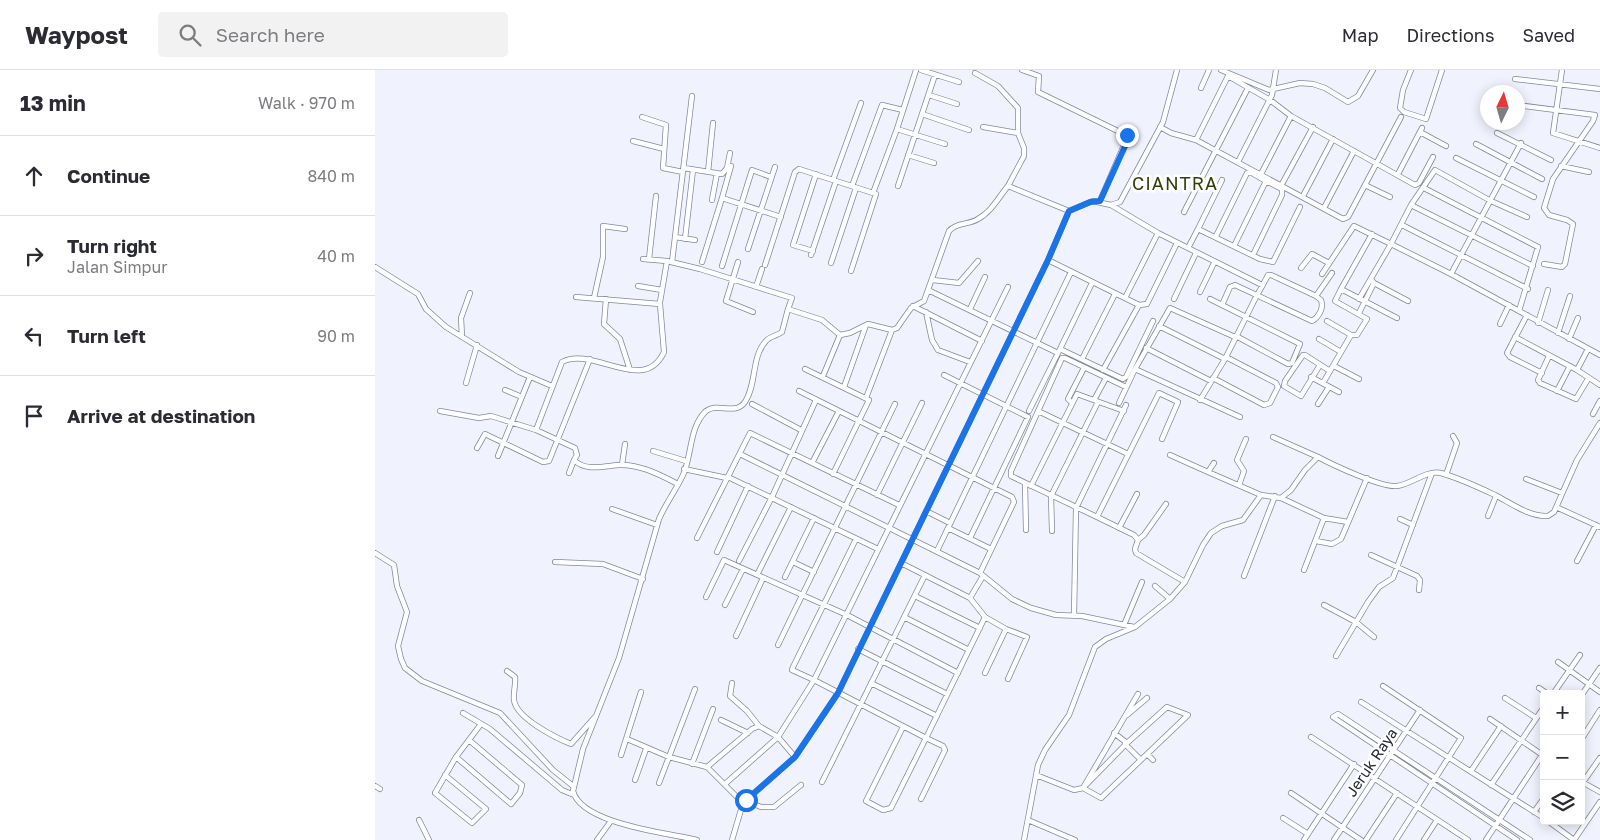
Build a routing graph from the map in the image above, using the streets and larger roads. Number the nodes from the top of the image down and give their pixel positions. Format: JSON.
{"nodes":[{"id":1,"x":916,"y":70,"type":"edge"},
{"id":2,"x":921,"y":70,"type":"edge"},
{"id":3,"x":1022,"y":70,"type":"edge"},
{"id":4,"x":1177,"y":70,"type":"edge"},
{"id":5,"x":1209,"y":70,"type":"edge"},
{"id":6,"x":1221,"y":70,"type":"edge"},
{"id":7,"x":1275,"y":70,"type":"edge"},
{"id":8,"x":1373,"y":70,"type":"edge"},
{"id":9,"x":1411,"y":70,"type":"edge"},
{"id":10,"x":1442,"y":70,"type":"edge"},
{"id":11,"x":1562,"y":70,"type":"edge"},
{"id":12,"x":975,"y":73,"type":"dead end"},
{"id":13,"x":935,"y":75,"type":"junction"},
{"id":14,"x":1515,"y":78,"type":"dead end"},
{"id":15,"x":959,"y":82,"type":"dead end"},
{"id":16,"x":1560,"y":84,"type":"junction"},
{"id":17,"x":1201,"y":88,"type":"dead end"},
{"id":18,"x":1248,"y":88,"type":"junction"},
{"id":19,"x":1600,"y":89,"type":"edge"},
{"id":20,"x":1273,"y":90,"type":"junction"},
{"id":21,"x":929,"y":95,"type":"junction"},
{"id":22,"x":692,"y":96,"type":"dead end"},
{"id":23,"x":1270,"y":100,"type":"junction"},
{"id":24,"x":861,"y":103,"type":"dead end"},
{"id":25,"x":957,"y":104,"type":"dead end"},
{"id":26,"x":1525,"y":106,"type":"edge"},
{"id":27,"x":903,"y":110,"type":"junction"},
{"id":28,"x":1556,"y":110,"type":"junction"},
{"id":29,"x":922,"y":114,"type":"junction"},
{"id":30,"x":1291,"y":116,"type":"junction"},
{"id":31,"x":1401,"y":117,"type":"dead end"},
{"id":32,"x":642,"y":118,"type":"dead end"},
{"id":33,"x":713,"y":123,"type":"dead end"},
{"id":34,"x":983,"y":127,"type":"dead end"},
{"id":35,"x":1313,"y":127,"type":"junction"},
{"id":36,"x":1160,"y":128,"type":"junction"},
{"id":37,"x":897,"y":129,"type":"junction"},
{"id":38,"x":969,"y":130,"type":"dead end"},
{"id":39,"x":1018,"y":133,"type":"junction"},
{"id":40,"x":1497,"y":133,"type":"dead end"},
{"id":41,"x":915,"y":135,"type":"junction"},
{"id":42,"x":1333,"y":139,"type":"junction"},
{"id":43,"x":633,"y":140,"type":"dead end"},
{"id":44,"x":1196,"y":140,"type":"junction"},
{"id":45,"x":1579,"y":142,"type":"junction"},
{"id":46,"x":1521,"y":143,"type":"junction"},
{"id":47,"x":945,"y":144,"type":"dead end"},
{"id":48,"x":1476,"y":144,"type":"dead end"},
{"id":49,"x":1446,"y":146,"type":"dead end"},
{"id":50,"x":1600,"y":148,"type":"edge"},
{"id":51,"x":664,"y":149,"type":"junction"},
{"id":52,"x":1354,"y":151,"type":"junction"},
{"id":53,"x":1217,"y":152,"type":"junction"},
{"id":54,"x":730,"y":153,"type":"dead end"},
{"id":55,"x":908,"y":155,"type":"junction"},
{"id":56,"x":1433,"y":157,"type":"dead end"},
{"id":57,"x":1456,"y":158,"type":"dead end"},
{"id":58,"x":1551,"y":160,"type":"dead end"},
{"id":59,"x":1237,"y":162,"type":"junction"},
{"id":60,"x":1510,"y":162,"type":"junction"},
{"id":61,"x":934,"y":163,"type":"dead end"},
{"id":62,"x":1376,"y":163,"type":"junction"},
{"id":63,"x":731,"y":166,"type":"dead end"},
{"id":64,"x":1561,"y":166,"type":"junction"},
{"id":65,"x":775,"y":167,"type":"dead end"},
{"id":66,"x":683,"y":170,"type":"junction"},
{"id":67,"x":693,"y":170,"type":"junction"},
{"id":68,"x":708,"y":172,"type":"junction"},
{"id":69,"x":1589,"y":172,"type":"dead end"},
{"id":70,"x":717,"y":173,"type":"junction"},
{"id":71,"x":816,"y":174,"type":"junction"},
{"id":72,"x":1261,"y":174,"type":"junction"},
{"id":73,"x":1398,"y":174,"type":"junction"},
{"id":74,"x":771,"y":177,"type":"junction"},
{"id":75,"x":1542,"y":179,"type":"dead end"},
{"id":76,"x":834,"y":180,"type":"junction"},
{"id":77,"x":1222,"y":180,"type":"dead end"},
{"id":78,"x":1266,"y":181,"type":"junction"},
{"id":79,"x":1501,"y":181,"type":"junction"},
{"id":80,"x":1282,"y":184,"type":"junction"},
{"id":81,"x":1365,"y":185,"type":"junction"},
{"id":82,"x":898,"y":186,"type":"dead end"},
{"id":83,"x":1008,"y":186,"type":"junction"},
{"id":84,"x":854,"y":187,"type":"junction"},
{"id":85,"x":1424,"y":188,"type":"junction"},
{"id":86,"x":873,"y":193,"type":"junction"},
{"id":87,"x":656,"y":196,"type":"dead end"},
{"id":88,"x":1303,"y":196,"type":"junction"},
{"id":89,"x":1390,"y":197,"type":"dead end"},
{"id":90,"x":722,"y":198,"type":"junction"},
{"id":91,"x":1534,"y":198,"type":"dead end"},
{"id":92,"x":712,"y":200,"type":"dead end"},
{"id":93,"x":1100,"y":201,"type":"junction"},
{"id":94,"x":1491,"y":201,"type":"junction"},
{"id":95,"x":740,"y":204,"type":"junction"},
{"id":96,"x":1111,"y":205,"type":"junction"},
{"id":97,"x":1411,"y":205,"type":"junction"},
{"id":98,"x":1300,"y":207,"type":"dead end"},
{"id":99,"x":1324,"y":208,"type":"junction"},
{"id":100,"x":759,"y":210,"type":"junction"},
{"id":101,"x":1069,"y":211,"type":"junction"},
{"id":102,"x":1184,"y":212,"type":"dead end"},
{"id":103,"x":1527,"y":216,"type":"dead end"},
{"id":104,"x":781,"y":217,"type":"junction"},
{"id":105,"x":1481,"y":217,"type":"junction"},
{"id":106,"x":1402,"y":225,"type":"junction"},
{"id":107,"x":625,"y":229,"type":"dead end"},
{"id":108,"x":1197,"y":229,"type":"junction"},
{"id":109,"x":1158,"y":233,"type":"junction"},
{"id":110,"x":1372,"y":234,"type":"junction"},
{"id":111,"x":1471,"y":235,"type":"junction"},
{"id":112,"x":1216,"y":236,"type":"junction"},
{"id":113,"x":675,"y":237,"type":"junction"},
{"id":114,"x":685,"y":239,"type":"junction"},
{"id":115,"x":695,"y":240,"type":"dead end"},
{"id":116,"x":1177,"y":243,"type":"junction"},
{"id":117,"x":1391,"y":244,"type":"junction"},
{"id":118,"x":1235,"y":246,"type":"junction"},
{"id":119,"x":1188,"y":248,"type":"junction"},
{"id":120,"x":748,"y":249,"type":"dead end"},
{"id":121,"x":1196,"y":253,"type":"junction"},
{"id":122,"x":1461,"y":254,"type":"junction"},
{"id":123,"x":1253,"y":255,"type":"junction"},
{"id":124,"x":643,"y":259,"type":"dead end"},
{"id":125,"x":649,"y":259,"type":"junction"},
{"id":126,"x":1048,"y":260,"type":"junction"},
{"id":127,"x":978,"y":261,"type":"dead end"},
{"id":128,"x":670,"y":262,"type":"junction"},
{"id":129,"x":701,"y":262,"type":"dead end"},
{"id":130,"x":738,"y":262,"type":"dead end"},
{"id":131,"x":831,"y":263,"type":"dead end"},
{"id":132,"x":1215,"y":263,"type":"junction"},
{"id":133,"x":1329,"y":263,"type":"junction"},
{"id":134,"x":1545,"y":264,"type":"dead end"},
{"id":135,"x":722,"y":266,"type":"dead end"},
{"id":136,"x":1533,"y":266,"type":"junction"},
{"id":137,"x":375,"y":267,"type":"edge"},
{"id":138,"x":1301,"y":268,"type":"dead end"},
{"id":139,"x":851,"y":271,"type":"dead end"},
{"id":140,"x":1071,"y":272,"type":"junction"},
{"id":141,"x":1332,"y":273,"type":"dead end"},
{"id":142,"x":1322,"y":274,"type":"dead end"},
{"id":143,"x":1451,"y":274,"type":"junction"},
{"id":144,"x":985,"y":277,"type":"dead end"},
{"id":145,"x":733,"y":280,"type":"junction"},
{"id":146,"x":933,"y":280,"type":"junction"},
{"id":147,"x":1373,"y":281,"type":"junction"},
{"id":148,"x":1092,"y":283,"type":"junction"},
{"id":149,"x":1263,"y":285,"type":"junction"},
{"id":150,"x":639,"y":286,"type":"dead end"},
{"id":151,"x":756,"y":287,"type":"junction"},
{"id":152,"x":1008,"y":287,"type":"dead end"},
{"id":153,"x":1341,"y":289,"type":"junction"},
{"id":154,"x":1527,"y":289,"type":"junction"},
{"id":155,"x":662,"y":290,"type":"junction"},
{"id":156,"x":929,"y":290,"type":"junction"},
{"id":157,"x":1548,"y":290,"type":"dead end"},
{"id":158,"x":1200,"y":292,"type":"dead end"},
{"id":159,"x":470,"y":293,"type":"dead end"},
{"id":160,"x":1115,"y":294,"type":"junction"},
{"id":161,"x":1257,"y":295,"type":"junction"},
{"id":162,"x":1316,"y":296,"type":"junction"},
{"id":163,"x":1570,"y":296,"type":"dead end"},
{"id":164,"x":576,"y":297,"type":"dead end"},
{"id":165,"x":595,"y":298,"type":"junction"},
{"id":166,"x":1125,"y":298,"type":"junction"},
{"id":167,"x":606,"y":299,"type":"junction"},
{"id":168,"x":1174,"y":299,"type":"dead end"},
{"id":169,"x":1210,"y":299,"type":"dead end"},
{"id":170,"x":1359,"y":299,"type":"junction"},
{"id":171,"x":1408,"y":301,"type":"dead end"},
{"id":172,"x":660,"y":302,"type":"dead end"},
{"id":173,"x":1365,"y":302,"type":"junction"},
{"id":174,"x":1139,"y":305,"type":"junction"},
{"id":175,"x":1222,"y":305,"type":"junction"},
{"id":176,"x":913,"y":306,"type":"junction"},
{"id":177,"x":1509,"y":306,"type":"junction"},
{"id":178,"x":788,"y":309,"type":"junction"},
{"id":179,"x":970,"y":309,"type":"junction"},
{"id":180,"x":1519,"y":311,"type":"junction"},
{"id":181,"x":753,"y":312,"type":"dead end"},
{"id":182,"x":926,"y":312,"type":"junction"},
{"id":183,"x":1359,"y":313,"type":"junction"},
{"id":184,"x":1246,"y":316,"type":"junction"},
{"id":185,"x":1527,"y":316,"type":"junction"},
{"id":186,"x":1397,"y":318,"type":"dead end"},
{"id":187,"x":1578,"y":318,"type":"dead end"},
{"id":188,"x":992,"y":320,"type":"junction"},
{"id":189,"x":1153,"y":321,"type":"dead end"},
{"id":190,"x":1327,"y":321,"type":"dead end"},
{"id":191,"x":1538,"y":323,"type":"junction"},
{"id":192,"x":866,"y":324,"type":"junction"},
{"id":193,"x":1500,"y":324,"type":"dead end"},
{"id":194,"x":1159,"y":326,"type":"junction"},
{"id":195,"x":892,"y":330,"type":"junction"},
{"id":196,"x":1014,"y":330,"type":"junction"},
{"id":197,"x":1558,"y":333,"type":"junction"},
{"id":198,"x":839,"y":334,"type":"junction"},
{"id":199,"x":1351,"y":335,"type":"junction"},
{"id":200,"x":462,"y":336,"type":"junction"},
{"id":201,"x":1236,"y":336,"type":"junction"},
{"id":202,"x":1515,"y":337,"type":"junction"},
{"id":203,"x":1319,"y":339,"type":"dead end"},
{"id":204,"x":1569,"y":339,"type":"junction"},
{"id":205,"x":982,"y":341,"type":"junction"},
{"id":206,"x":1037,"y":342,"type":"junction"},
{"id":207,"x":477,"y":344,"type":"junction"},
{"id":208,"x":1144,"y":347,"type":"junction"},
{"id":209,"x":1588,"y":349,"type":"junction"},
{"id":210,"x":1059,"y":351,"type":"junction"},
{"id":211,"x":1341,"y":352,"type":"junction"},
{"id":212,"x":1600,"y":355,"type":"edge"},
{"id":213,"x":1549,"y":356,"type":"junction"},
{"id":214,"x":1225,"y":358,"type":"junction"},
{"id":215,"x":590,"y":359,"type":"junction"},
{"id":216,"x":971,"y":362,"type":"junction"},
{"id":217,"x":1082,"y":363,"type":"junction"},
{"id":218,"x":1320,"y":365,"type":"junction"},
{"id":219,"x":1333,"y":366,"type":"junction"},
{"id":220,"x":1570,"y":366,"type":"junction"},
{"id":221,"x":805,"y":369,"type":"dead end"},
{"id":222,"x":1135,"y":369,"type":"junction"},
{"id":223,"x":630,"y":370,"type":"junction"},
{"id":224,"x":1103,"y":370,"type":"junction"},
{"id":225,"x":1577,"y":370,"type":"junction"},
{"id":226,"x":1330,"y":371,"type":"junction"},
{"id":227,"x":1542,"y":373,"type":"junction"},
{"id":228,"x":944,"y":375,"type":"dead end"},
{"id":229,"x":823,"y":376,"type":"junction"},
{"id":230,"x":530,"y":377,"type":"junction"},
{"id":231,"x":1311,"y":377,"type":"junction"},
{"id":232,"x":1106,"y":378,"type":"junction"},
{"id":233,"x":1359,"y":379,"type":"dead end"},
{"id":234,"x":1588,"y":379,"type":"junction"},
{"id":235,"x":1212,"y":380,"type":"junction"},
{"id":236,"x":466,"y":383,"type":"dead end"},
{"id":237,"x":1323,"y":383,"type":"junction"},
{"id":238,"x":960,"y":384,"type":"junction"},
{"id":239,"x":1600,"y":385,"type":"edge"},
{"id":240,"x":552,"y":386,"type":"junction"},
{"id":241,"x":844,"y":387,"type":"junction"},
{"id":242,"x":1126,"y":387,"type":"junction"},
{"id":243,"x":1329,"y":387,"type":"junction"},
{"id":244,"x":505,"y":390,"type":"dead end"},
{"id":245,"x":799,"y":391,"type":"dead end"},
{"id":246,"x":1557,"y":391,"type":"junction"},
{"id":247,"x":1339,"y":392,"type":"dead end"},
{"id":248,"x":982,"y":396,"type":"junction"},
{"id":249,"x":522,"y":397,"type":"junction"},
{"id":250,"x":866,"y":398,"type":"junction"},
{"id":251,"x":816,"y":400,"type":"junction"},
{"id":252,"x":1200,"y":400,"type":"junction"},
{"id":253,"x":1096,"y":401,"type":"junction"},
{"id":254,"x":1600,"y":401,"type":"edge"},
{"id":255,"x":922,"y":403,"type":"dead end"},
{"id":256,"x":1072,"y":403,"type":"junction"},
{"id":257,"x":1119,"y":403,"type":"dead end"},
{"id":258,"x":751,"y":404,"type":"dead end"},
{"id":259,"x":895,"y":404,"type":"dead end"},
{"id":260,"x":1318,"y":404,"type":"dead end"},
{"id":261,"x":1126,"y":405,"type":"dead end"},
{"id":262,"x":1006,"y":406,"type":"junction"},
{"id":263,"x":440,"y":411,"type":"dead end"},
{"id":264,"x":839,"y":411,"type":"junction"},
{"id":265,"x":1029,"y":411,"type":"dead end"},
{"id":266,"x":1038,"y":411,"type":"junction"},
{"id":267,"x":1123,"y":411,"type":"junction"},
{"id":268,"x":1593,"y":414,"type":"dead end"},
{"id":269,"x":1240,"y":417,"type":"dead end"},
{"id":270,"x":860,"y":421,"type":"junction"},
{"id":271,"x":513,"y":423,"type":"junction"},
{"id":272,"x":1062,"y":423,"type":"junction"},
{"id":273,"x":1600,"y":423,"type":"edge"},
{"id":274,"x":536,"y":430,"type":"junction"},
{"id":275,"x":801,"y":430,"type":"junction"},
{"id":276,"x":882,"y":431,"type":"junction"},
{"id":277,"x":1084,"y":433,"type":"junction"},
{"id":278,"x":1273,"y":436,"type":"dead end"},
{"id":279,"x":1453,"y":436,"type":"dead end"},
{"id":280,"x":1162,"y":439,"type":"dead end"},
{"id":281,"x":1246,"y":439,"type":"dead end"},
{"id":282,"x":557,"y":440,"type":"junction"},
{"id":283,"x":904,"y":442,"type":"junction"},
{"id":284,"x":1106,"y":443,"type":"junction"},
{"id":285,"x":503,"y":444,"type":"junction"},
{"id":286,"x":625,"y":444,"type":"dead end"},
{"id":287,"x":477,"y":448,"type":"dead end"},
{"id":288,"x":653,"y":451,"type":"dead end"},
{"id":289,"x":791,"y":453,"type":"junction"},
{"id":290,"x":740,"y":454,"type":"junction"},
{"id":291,"x":925,"y":454,"type":"junction"},
{"id":292,"x":1128,"y":454,"type":"junction"},
{"id":293,"x":1170,"y":455,"type":"dead end"},
{"id":294,"x":498,"y":456,"type":"dead end"},
{"id":295,"x":1318,"y":457,"type":"junction"},
{"id":296,"x":575,"y":460,"type":"junction"},
{"id":297,"x":686,"y":461,"type":"junction"},
{"id":298,"x":1214,"y":462,"type":"dead end"},
{"id":299,"x":812,"y":463,"type":"junction"},
{"id":300,"x":622,"y":465,"type":"junction"},
{"id":301,"x":949,"y":466,"type":"junction"},
{"id":302,"x":685,"y":469,"type":"junction"},
{"id":303,"x":1208,"y":472,"type":"junction"},
{"id":304,"x":569,"y":473,"type":"dead end"},
{"id":305,"x":1432,"y":473,"type":"junction"},
{"id":306,"x":833,"y":474,"type":"junction"},
{"id":307,"x":781,"y":475,"type":"junction"},
{"id":308,"x":1446,"y":475,"type":"junction"},
{"id":309,"x":973,"y":477,"type":"junction"},
{"id":310,"x":727,"y":478,"type":"junction"},
{"id":311,"x":1367,"y":478,"type":"junction"},
{"id":312,"x":1526,"y":479,"type":"dead end"},
{"id":313,"x":1025,"y":483,"type":"junction"},
{"id":314,"x":678,"y":484,"type":"junction"},
{"id":315,"x":856,"y":484,"type":"junction"},
{"id":316,"x":1239,"y":485,"type":"junction"},
{"id":317,"x":748,"y":486,"type":"junction"},
{"id":318,"x":1031,"y":486,"type":"junction"},
{"id":319,"x":994,"y":487,"type":"junction"},
{"id":320,"x":1562,"y":493,"type":"junction"},
{"id":321,"x":1137,"y":494,"type":"dead end"},
{"id":322,"x":877,"y":495,"type":"junction"},
{"id":323,"x":1261,"y":495,"type":"junction"},
{"id":324,"x":1051,"y":496,"type":"junction"},
{"id":325,"x":1275,"y":496,"type":"junction"},
{"id":326,"x":1495,"y":496,"type":"junction"},
{"id":327,"x":772,"y":497,"type":"junction"},
{"id":328,"x":1281,"y":498,"type":"junction"},
{"id":329,"x":1166,"y":504,"type":"dead end"},
{"id":330,"x":899,"y":505,"type":"junction"},
{"id":331,"x":846,"y":506,"type":"junction"},
{"id":332,"x":791,"y":507,"type":"junction"},
{"id":333,"x":1556,"y":507,"type":"junction"},
{"id":334,"x":1077,"y":508,"type":"junction"},
{"id":335,"x":612,"y":509,"type":"dead end"},
{"id":336,"x":927,"y":512,"type":"junction"},
{"id":337,"x":1488,"y":516,"type":"dead end"},
{"id":338,"x":1097,"y":517,"type":"junction"},
{"id":339,"x":814,"y":518,"type":"junction"},
{"id":340,"x":1324,"y":518,"type":"junction"},
{"id":341,"x":1400,"y":519,"type":"dead end"},
{"id":342,"x":1348,"y":522,"type":"junction"},
{"id":343,"x":657,"y":525,"type":"junction"},
{"id":344,"x":1413,"y":525,"type":"junction"},
{"id":345,"x":888,"y":526,"type":"junction"},
{"id":346,"x":949,"y":526,"type":"junction"},
{"id":347,"x":1598,"y":526,"type":"edge"},
{"id":348,"x":1119,"y":528,"type":"junction"},
{"id":349,"x":836,"y":529,"type":"junction"},
{"id":350,"x":1026,"y":530,"type":"dead end"},
{"id":351,"x":1051,"y":530,"type":"dead end"},
{"id":352,"x":697,"y":538,"type":"dead end"},
{"id":353,"x":970,"y":538,"type":"junction"},
{"id":354,"x":856,"y":539,"type":"junction"},
{"id":355,"x":913,"y":539,"type":"junction"},
{"id":356,"x":1138,"y":540,"type":"junction"},
{"id":357,"x":1316,"y":541,"type":"junction"},
{"id":358,"x":878,"y":549,"type":"junction"},
{"id":359,"x":991,"y":549,"type":"junction"},
{"id":360,"x":937,"y":551,"type":"junction"},
{"id":361,"x":717,"y":552,"type":"dead end"},
{"id":362,"x":375,"y":553,"type":"edge"},
{"id":363,"x":1371,"y":556,"type":"dead end"},
{"id":364,"x":739,"y":561,"type":"dead end"},
{"id":365,"x":555,"y":562,"type":"dead end"},
{"id":366,"x":793,"y":562,"type":"junction"},
{"id":367,"x":1577,"y":562,"type":"dead end"},
{"id":368,"x":901,"y":563,"type":"junction"},
{"id":369,"x":1397,"y":567,"type":"junction"},
{"id":370,"x":743,"y":568,"type":"junction"},
{"id":371,"x":1304,"y":570,"type":"dead end"},
{"id":372,"x":814,"y":572,"type":"junction"},
{"id":373,"x":758,"y":573,"type":"dead end"},
{"id":374,"x":925,"y":575,"type":"junction"},
{"id":375,"x":982,"y":575,"type":"junction"},
{"id":376,"x":1244,"y":576,"type":"dead end"},
{"id":377,"x":785,"y":577,"type":"dead end"},
{"id":378,"x":643,"y":578,"type":"junction"},
{"id":379,"x":763,"y":578,"type":"junction"},
{"id":380,"x":1142,"y":582,"type":"dead end"},
{"id":381,"x":1185,"y":582,"type":"junction"},
{"id":382,"x":1155,"y":586,"type":"dead end"},
{"id":383,"x":1419,"y":590,"type":"dead end"},
{"id":384,"x":802,"y":596,"type":"junction"},
{"id":385,"x":915,"y":596,"type":"junction"},
{"id":386,"x":706,"y":597,"type":"dead end"},
{"id":387,"x":969,"y":598,"type":"junction"},
{"id":388,"x":1170,"y":599,"type":"junction"},
{"id":389,"x":725,"y":605,"type":"dead end"},
{"id":390,"x":1324,"y":605,"type":"dead end"},
{"id":391,"x":824,"y":606,"type":"junction"},
{"id":392,"x":847,"y":615,"type":"junction"},
{"id":393,"x":1074,"y":615,"type":"junction"},
{"id":394,"x":985,"y":617,"type":"junction"},
{"id":395,"x":904,"y":618,"type":"junction"},
{"id":396,"x":1356,"y":622,"type":"junction"},
{"id":397,"x":1124,"y":625,"type":"junction"},
{"id":398,"x":869,"y":627,"type":"junction"},
{"id":399,"x":1135,"y":627,"type":"junction"},
{"id":400,"x":980,"y":628,"type":"junction"},
{"id":401,"x":1006,"y":630,"type":"junction"},
{"id":402,"x":736,"y":636,"type":"dead end"},
{"id":403,"x":1375,"y":637,"type":"dead end"},
{"id":404,"x":894,"y":640,"type":"junction"},
{"id":405,"x":778,"y":645,"type":"dead end"},
{"id":406,"x":858,"y":649,"type":"junction"},
{"id":407,"x":969,"y":650,"type":"junction"},
{"id":408,"x":1580,"y":655,"type":"dead end"},
{"id":409,"x":1336,"y":656,"type":"dead end"},
{"id":410,"x":882,"y":661,"type":"junction"},
{"id":411,"x":1558,"y":662,"type":"dead end"},
{"id":412,"x":1600,"y":668,"type":"edge"},
{"id":413,"x":1568,"y":671,"type":"junction"},
{"id":414,"x":507,"y":672,"type":"dead end"},
{"id":415,"x":958,"y":673,"type":"junction"},
{"id":416,"x":985,"y":673,"type":"dead end"},
{"id":417,"x":1008,"y":679,"type":"dead end"},
{"id":418,"x":814,"y":680,"type":"junction"},
{"id":419,"x":732,"y":683,"type":"dead end"},
{"id":420,"x":871,"y":683,"type":"junction"},
{"id":421,"x":1589,"y":684,"type":"junction"},
{"id":422,"x":1383,"y":686,"type":"dead end"},
{"id":423,"x":1539,"y":688,"type":"dead end"},
{"id":424,"x":695,"y":689,"type":"dead end"},
{"id":425,"x":1542,"y":690,"type":"edge"},
{"id":426,"x":1556,"y":690,"type":"edge"},
{"id":427,"x":1585,"y":690,"type":"edge"},
{"id":428,"x":641,"y":692,"type":"dead end"},
{"id":429,"x":1600,"y":692,"type":"edge"},
{"id":430,"x":838,"y":693,"type":"junction"},
{"id":431,"x":947,"y":694,"type":"junction"},
{"id":432,"x":1138,"y":694,"type":"dead end"},
{"id":433,"x":1147,"y":698,"type":"dead end"},
{"id":434,"x":1505,"y":698,"type":"dead end"},
{"id":435,"x":1361,"y":702,"type":"dead end"},
{"id":436,"x":860,"y":706,"type":"junction"},
{"id":437,"x":713,"y":709,"type":"dead end"},
{"id":438,"x":1420,"y":710,"type":"junction"},
{"id":439,"x":1600,"y":710,"type":"edge"},
{"id":440,"x":1540,"y":712,"type":"edge"},
{"id":441,"x":463,"y":713,"type":"dead end"},
{"id":442,"x":596,"y":716,"type":"junction"},
{"id":443,"x":937,"y":716,"type":"junction"},
{"id":444,"x":1124,"y":718,"type":"junction"},
{"id":445,"x":1536,"y":718,"type":"junction"},
{"id":446,"x":1491,"y":719,"type":"dead end"},
{"id":447,"x":721,"y":720,"type":"dead end"},
{"id":448,"x":1350,"y":723,"type":"junction"},
{"id":449,"x":481,"y":724,"type":"junction"},
{"id":450,"x":759,"y":726,"type":"junction"},
{"id":451,"x":1501,"y":726,"type":"junction"},
{"id":452,"x":903,"y":727,"type":"junction"},
{"id":453,"x":1347,"y":728,"type":"junction"},
{"id":454,"x":1407,"y":731,"type":"junction"},
{"id":455,"x":747,"y":733,"type":"junction"},
{"id":456,"x":1114,"y":733,"type":"junction"},
{"id":457,"x":1584,"y":735,"type":"edge"},
{"id":458,"x":1311,"y":737,"type":"dead end"},
{"id":459,"x":778,"y":738,"type":"junction"},
{"id":460,"x":926,"y":738,"type":"junction"},
{"id":461,"x":627,"y":739,"type":"junction"},
{"id":462,"x":469,"y":740,"type":"junction"},
{"id":463,"x":1522,"y":740,"type":"junction"},
{"id":464,"x":1126,"y":744,"type":"junction"},
{"id":465,"x":646,"y":749,"type":"junction"},
{"id":466,"x":1394,"y":751,"type":"junction"},
{"id":467,"x":1540,"y":752,"type":"edge"},
{"id":468,"x":1147,"y":754,"type":"junction"},
{"id":469,"x":621,"y":755,"type":"dead end"},
{"id":470,"x":1391,"y":756,"type":"junction"},
{"id":471,"x":456,"y":757,"type":"junction"},
{"id":472,"x":669,"y":757,"type":"junction"},
{"id":473,"x":795,"y":757,"type":"junction"},
{"id":474,"x":1450,"y":757,"type":"junction"},
{"id":475,"x":1600,"y":758,"type":"edge"},
{"id":476,"x":1140,"y":759,"type":"junction"},
{"id":477,"x":1540,"y":759,"type":"edge"},
{"id":478,"x":1153,"y":760,"type":"dead end"},
{"id":479,"x":692,"y":764,"type":"junction"},
{"id":480,"x":1354,"y":764,"type":"junction"},
{"id":481,"x":707,"y":767,"type":"junction"},
{"id":482,"x":1471,"y":771,"type":"junction"},
{"id":483,"x":445,"y":775,"type":"junction"},
{"id":484,"x":1036,"y":775,"type":"junction"},
{"id":485,"x":1376,"y":778,"type":"junction"},
{"id":486,"x":1435,"y":779,"type":"junction"},
{"id":487,"x":635,"y":780,"type":"dead end"},
{"id":488,"x":1584,"y":780,"type":"edge"},
{"id":489,"x":822,"y":782,"type":"dead end"},
{"id":490,"x":659,"y":783,"type":"dead end"},
{"id":491,"x":725,"y":784,"type":"junction"},
{"id":492,"x":1585,"y":784,"type":"edge"},
{"id":493,"x":801,"y":785,"type":"dead end"},
{"id":494,"x":1432,"y":785,"type":"junction"},
{"id":495,"x":375,"y":786,"type":"edge"},
{"id":496,"x":573,"y":786,"type":"junction"},
{"id":497,"x":1491,"y":786,"type":"junction"},
{"id":498,"x":380,"y":788,"type":"dead end"},
{"id":499,"x":1083,"y":788,"type":"junction"},
{"id":500,"x":1600,"y":792,"type":"edge"},
{"id":501,"x":1397,"y":793,"type":"junction"},
{"id":502,"x":1291,"y":794,"type":"dead end"},
{"id":503,"x":574,"y":795,"type":"junction"},
{"id":504,"x":921,"y":799,"type":"dead end"},
{"id":505,"x":1514,"y":800,"type":"junction"},
{"id":506,"x":744,"y":802,"type":"junction"},
{"id":507,"x":1600,"y":802,"type":"edge"},
{"id":508,"x":1540,"y":804,"type":"edge"},
{"id":509,"x":1418,"y":806,"type":"junction"},
{"id":510,"x":1535,"y":812,"type":"junction"},
{"id":511,"x":1322,"y":813,"type":"junction"},
{"id":512,"x":1540,"y":815,"type":"edge"},
{"id":513,"x":1283,"y":818,"type":"dead end"},
{"id":514,"x":419,"y":820,"type":"dead end"},
{"id":515,"x":1027,"y":820,"type":"junction"},
{"id":516,"x":1437,"y":820,"type":"junction"},
{"id":517,"x":1499,"y":820,"type":"junction"},
{"id":518,"x":611,"y":821,"type":"junction"},
{"id":519,"x":1585,"y":824,"type":"edge"},
{"id":520,"x":1557,"y":825,"type":"edge"},
{"id":521,"x":1584,"y":825,"type":"edge"},
{"id":522,"x":1495,"y":826,"type":"junction"},
{"id":523,"x":1343,"y":827,"type":"junction"},
{"id":524,"x":1308,"y":834,"type":"junction"},
{"id":525,"x":1458,"y":834,"type":"junction"},
{"id":526,"x":429,"y":840,"type":"edge"},
{"id":527,"x":597,"y":840,"type":"edge"},
{"id":528,"x":697,"y":840,"type":"edge"},
{"id":529,"x":732,"y":840,"type":"edge"},
{"id":530,"x":1024,"y":840,"type":"edge"},
{"id":531,"x":1075,"y":840,"type":"edge"},
{"id":532,"x":1304,"y":840,"type":"edge"},
{"id":533,"x":1334,"y":840,"type":"edge"},
{"id":534,"x":1361,"y":840,"type":"edge"},
{"id":535,"x":1366,"y":840,"type":"edge"},
{"id":536,"x":1396,"y":840,"type":"edge"},
{"id":537,"x":1424,"y":840,"type":"edge"},
{"id":538,"x":1454,"y":840,"type":"edge"},
{"id":539,"x":1467,"y":840,"type":"edge"},
{"id":540,"x":1485,"y":840,"type":"edge"},
{"id":541,"x":1517,"y":840,"type":"edge"},
{"id":542,"x":1530,"y":840,"type":"edge"}],
"edges":[{"from":1,"to":27,"type":"street"},
{"from":2,"to":13,"type":"street"},
{"from":3,"to":93,"type":"street"},
{"from":4,"to":36,"type":"street"},
{"from":5,"to":17,"type":"street"},
{"from":6,"to":20,"type":"street"},
{"from":7,"to":20,"type":"street"},
{"from":8,"to":20,"type":"street"},
{"from":9,"to":10,"type":"street"},
{"from":11,"to":16,"type":"street"},
{"from":12,"to":39,"type":"street"},
{"from":13,"to":15,"type":"street"},
{"from":13,"to":21,"type":"street"},
{"from":14,"to":16,"type":"street"},
{"from":16,"to":19,"type":"street"},
{"from":16,"to":28,"type":"street"},
{"from":18,"to":23,"type":"street"},
{"from":18,"to":44,"type":"street"},
{"from":18,"to":53,"type":"street"},
{"from":20,"to":23,"type":"street"},
{"from":21,"to":25,"type":"street"},
{"from":21,"to":29,"type":"street"},
{"from":22,"to":66,"type":"street"},
{"from":23,"to":30,"type":"street"},
{"from":23,"to":59,"type":"street"},
{"from":24,"to":76,"type":"street"},
{"from":26,"to":28,"type":"street"},
{"from":27,"to":37,"type":"street"},
{"from":27,"to":84,"type":"street"},
{"from":28,"to":45,"type":"street"},
{"from":28,"to":45,"type":"street"},
{"from":29,"to":38,"type":"street"},
{"from":29,"to":41,"type":"street"},
{"from":30,"to":35,"type":"street"},
{"from":30,"to":72,"type":"street"},
{"from":31,"to":62,"type":"street"},
{"from":32,"to":51,"type":"street"},
{"from":33,"to":68,"type":"street"},
{"from":34,"to":39,"type":"street"},
{"from":35,"to":42,"type":"street"},
{"from":35,"to":80,"type":"street"},
{"from":36,"to":44,"type":"street"},
{"from":36,"to":96,"type":"street"},
{"from":37,"to":41,"type":"street"},
{"from":37,"to":86,"type":"street"},
{"from":39,"to":83,"type":"street"},
{"from":40,"to":46,"type":"street"},
{"from":41,"to":47,"type":"street"},
{"from":41,"to":55,"type":"street"},
{"from":42,"to":52,"type":"street"},
{"from":42,"to":88,"type":"street"},
{"from":43,"to":51,"type":"street"},
{"from":44,"to":53,"type":"street"},
{"from":45,"to":50,"type":"street"},
{"from":45,"to":64,"type":"street"},
{"from":46,"to":58,"type":"street"},
{"from":46,"to":60,"type":"street"},
{"from":48,"to":60,"type":"street"},
{"from":49,"to":73,"type":"street"},
{"from":51,"to":66,"type":"street"},
{"from":52,"to":62,"type":"street"},
{"from":52,"to":99,"type":"street"},
{"from":53,"to":59,"type":"street"},
{"from":53,"to":102,"type":"street"},
{"from":54,"to":70,"type":"street"},
{"from":55,"to":61,"type":"street"},
{"from":55,"to":82,"type":"street"},
{"from":56,"to":73,"type":"street"},
{"from":57,"to":79,"type":"street"},
{"from":59,"to":72,"type":"street"},
{"from":60,"to":75,"type":"street"},
{"from":60,"to":79,"type":"street"},
{"from":62,"to":73,"type":"street"},
{"from":62,"to":81,"type":"street"},
{"from":63,"to":90,"type":"street"},
{"from":64,"to":69,"type":"street"},
{"from":64,"to":134,"type":"street"},
{"from":65,"to":74,"type":"street"},
{"from":66,"to":67,"type":"street"},
{"from":66,"to":113,"type":"street"},
{"from":67,"to":68,"type":"street"},
{"from":67,"to":114,"type":"street"},
{"from":68,"to":70,"type":"street"},
{"from":70,"to":92,"type":"street"},
{"from":71,"to":76,"type":"street"},
{"from":71,"to":76,"type":"street"},
{"from":71,"to":104,"type":"street"},
{"from":72,"to":80,"type":"street"},
{"from":74,"to":95,"type":"street"},
{"from":74,"to":100,"type":"street"},
{"from":76,"to":84,"type":"street"},
{"from":77,"to":108,"type":"street"},
{"from":78,"to":112,"type":"street"},
{"from":78,"to":118,"type":"street"},
{"from":78,"to":123,"type":"street"},
{"from":79,"to":91,"type":"street"},
{"from":79,"to":94,"type":"street"},
{"from":80,"to":88,"type":"street"},
{"from":81,"to":89,"type":"street"},
{"from":81,"to":99,"type":"street"},
{"from":83,"to":101,"type":"street"},
{"from":83,"to":146,"type":"street"},
{"from":84,"to":86,"type":"street"},
{"from":84,"to":131,"type":"street"},
{"from":85,"to":94,"type":"street"},
{"from":85,"to":97,"type":"street"},
{"from":85,"to":105,"type":"street"},
{"from":86,"to":139,"type":"street"},
{"from":87,"to":125,"type":"street"},
{"from":88,"to":99,"type":"street"},
{"from":90,"to":95,"type":"street"},
{"from":90,"to":129,"type":"street"},
{"from":93,"to":96,"type":"street"},
{"from":93,"to":101,"type":"street"},
{"from":94,"to":103,"type":"street"},
{"from":94,"to":105,"type":"street"},
{"from":95,"to":100,"type":"street"},
{"from":95,"to":135,"type":"street"},
{"from":96,"to":109,"type":"street"},
{"from":97,"to":106,"type":"street"},
{"from":97,"to":111,"type":"street"},
{"from":98,"to":123,"type":"street"},
{"from":100,"to":104,"type":"street"},
{"from":100,"to":120,"type":"street"},
{"from":101,"to":126,"type":"street"},
{"from":104,"to":151,"type":"street"},
{"from":105,"to":111,"type":"street"},
{"from":105,"to":136,"type":"street"},
{"from":106,"to":117,"type":"street"},
{"from":106,"to":122,"type":"street"},
{"from":107,"to":165,"type":"street"},
{"from":108,"to":112,"type":"street"},
{"from":108,"to":119,"type":"street"},
{"from":109,"to":116,"type":"street"},
{"from":109,"to":166,"type":"street"},
{"from":110,"to":117,"type":"street"},
{"from":110,"to":133,"type":"street"},
{"from":110,"to":153,"type":"street"},
{"from":111,"to":122,"type":"street"},
{"from":111,"to":136,"type":"street"},
{"from":112,"to":118,"type":"street"},
{"from":113,"to":114,"type":"street"},
{"from":113,"to":128,"type":"street"},
{"from":114,"to":115,"type":"street"},
{"from":116,"to":119,"type":"street"},
{"from":116,"to":174,"type":"street"},
{"from":117,"to":143,"type":"street"},
{"from":117,"to":147,"type":"street"},
{"from":118,"to":123,"type":"street"},
{"from":119,"to":121,"type":"street"},
{"from":121,"to":132,"type":"street"},
{"from":121,"to":168,"type":"street"},
{"from":122,"to":143,"type":"street"},
{"from":122,"to":154,"type":"street"},
{"from":124,"to":125,"type":"street"},
{"from":125,"to":128,"type":"street"},
{"from":126,"to":140,"type":"street"},
{"from":126,"to":196,"type":"street"},
{"from":127,"to":146,"type":"street"},
{"from":128,"to":145,"type":"street"},
{"from":128,"to":155,"type":"street"},
{"from":130,"to":145,"type":"street"},
{"from":132,"to":149,"type":"street"},
{"from":132,"to":158,"type":"street"},
{"from":133,"to":138,"type":"street"},
{"from":133,"to":142,"type":"street"},
{"from":136,"to":154,"type":"street"},
{"from":137,"to":200,"type":"street"},
{"from":140,"to":148,"type":"street"},
{"from":140,"to":206,"type":"street"},
{"from":141,"to":162,"type":"street"},
{"from":143,"to":177,"type":"street"},
{"from":144,"to":179,"type":"street"},
{"from":145,"to":151,"type":"street"},
{"from":145,"to":181,"type":"street"},
{"from":146,"to":156,"type":"street"},
{"from":147,"to":170,"type":"street"},
{"from":147,"to":171,"type":"street"},
{"from":147,"to":173,"type":"street"},
{"from":148,"to":160,"type":"street"},
{"from":148,"to":210,"type":"street"},
{"from":149,"to":161,"type":"street"},
{"from":149,"to":162,"type":"street"},
{"from":150,"to":155,"type":"street"},
{"from":151,"to":178,"type":"street"},
{"from":152,"to":188,"type":"street"},
{"from":153,"to":170,"type":"street"},
{"from":153,"to":183,"type":"street"},
{"from":154,"to":180,"type":"street"},
{"from":155,"to":172,"type":"street"},
{"from":156,"to":176,"type":"street"},
{"from":156,"to":179,"type":"street"},
{"from":157,"to":191,"type":"street"},
{"from":159,"to":200,"type":"street"},
{"from":160,"to":166,"type":"street"},
{"from":160,"to":217,"type":"street"},
{"from":161,"to":162,"type":"street"},
{"from":161,"to":175,"type":"street"},
{"from":161,"to":184,"type":"street"},
{"from":163,"to":197,"type":"street"},
{"from":164,"to":165,"type":"street"},
{"from":165,"to":167,"type":"street"},
{"from":166,"to":174,"type":"street"},
{"from":167,"to":223,"type":"street"},
{"from":167,"to":223,"type":"street"},
{"from":169,"to":175,"type":"street"},
{"from":170,"to":173,"type":"street"},
{"from":173,"to":183,"type":"street"},
{"from":173,"to":186,"type":"street"},
{"from":174,"to":224,"type":"street"},
{"from":175,"to":184,"type":"street"},
{"from":176,"to":182,"type":"street"},
{"from":176,"to":195,"type":"street"},
{"from":177,"to":180,"type":"street"},
{"from":177,"to":193,"type":"street"},
{"from":178,"to":198,"type":"street"},
{"from":178,"to":297,"type":"street"},
{"from":179,"to":188,"type":"street"},
{"from":180,"to":185,"type":"street"},
{"from":182,"to":205,"type":"street"},
{"from":182,"to":216,"type":"street"},
{"from":183,"to":199,"type":"street"},
{"from":184,"to":201,"type":"street"},
{"from":184,"to":201,"type":"street"},
{"from":185,"to":191,"type":"street"},
{"from":185,"to":202,"type":"street"},
{"from":187,"to":204,"type":"street"},
{"from":188,"to":196,"type":"street"},
{"from":188,"to":205,"type":"street"},
{"from":189,"to":208,"type":"street"},
{"from":190,"to":199,"type":"street"},
{"from":191,"to":197,"type":"street"},
{"from":192,"to":195,"type":"street"},
{"from":192,"to":198,"type":"street"},
{"from":192,"to":241,"type":"street"},
{"from":194,"to":201,"type":"street"},
{"from":194,"to":208,"type":"street"},
{"from":194,"to":214,"type":"street"},
{"from":195,"to":250,"type":"street"},
{"from":196,"to":206,"type":"street"},
{"from":196,"to":248,"type":"street"},
{"from":197,"to":204,"type":"street"},
{"from":198,"to":229,"type":"street"},
{"from":199,"to":211,"type":"street"},
{"from":200,"to":207,"type":"street"},
{"from":201,"to":214,"type":"street"},
{"from":202,"to":213,"type":"street"},
{"from":202,"to":227,"type":"street"},
{"from":203,"to":211,"type":"street"},
{"from":204,"to":209,"type":"street"},
{"from":205,"to":216,"type":"street"},
{"from":206,"to":210,"type":"street"},
{"from":206,"to":262,"type":"street"},
{"from":207,"to":230,"type":"street"},
{"from":207,"to":236,"type":"street"},
{"from":208,"to":222,"type":"street"},
{"from":208,"to":224,"type":"street"},
{"from":208,"to":235,"type":"street"},
{"from":209,"to":212,"type":"street"},
{"from":209,"to":225,"type":"street"},
{"from":210,"to":217,"type":"street"},
{"from":210,"to":265,"type":"street"},
{"from":211,"to":219,"type":"street"},
{"from":213,"to":220,"type":"street"},
{"from":213,"to":227,"type":"street"},
{"from":214,"to":235,"type":"street"},
{"from":214,"to":235,"type":"street"},
{"from":215,"to":223,"type":"street"},
{"from":215,"to":240,"type":"street"},
{"from":215,"to":282,"type":"street"},
{"from":216,"to":238,"type":"street"},
{"from":217,"to":224,"type":"street"},
{"from":217,"to":232,"type":"street"},
{"from":217,"to":256,"type":"street"},
{"from":217,"to":266,"type":"street"},
{"from":218,"to":226,"type":"street"},
{"from":218,"to":231,"type":"street"},
{"from":218,"to":231,"type":"street"},
{"from":219,"to":226,"type":"street"},
{"from":219,"to":233,"type":"street"},
{"from":220,"to":225,"type":"street"},
{"from":220,"to":246,"type":"street"},
{"from":221,"to":229,"type":"street"},
{"from":222,"to":242,"type":"street"},
{"from":222,"to":252,"type":"street"},
{"from":225,"to":234,"type":"street"},
{"from":226,"to":237,"type":"street"},
{"from":227,"to":246,"type":"street"},
{"from":228,"to":238,"type":"street"},
{"from":229,"to":241,"type":"street"},
{"from":230,"to":240,"type":"street"},
{"from":230,"to":249,"type":"street"},
{"from":231,"to":237,"type":"street"},
{"from":232,"to":242,"type":"street"},
{"from":232,"to":253,"type":"street"},
{"from":234,"to":239,"type":"street"},
{"from":234,"to":246,"type":"street"},
{"from":235,"to":252,"type":"street"},
{"from":237,"to":243,"type":"street"},
{"from":238,"to":248,"type":"street"},
{"from":238,"to":291,"type":"street"},
{"from":240,"to":274,"type":"street"},
{"from":241,"to":250,"type":"street"},
{"from":242,"to":257,"type":"street"},
{"from":243,"to":247,"type":"street"},
{"from":243,"to":260,"type":"street"},
{"from":244,"to":249,"type":"street"},
{"from":245,"to":251,"type":"street"},
{"from":248,"to":262,"type":"street"},
{"from":248,"to":301,"type":"street"},
{"from":249,"to":271,"type":"street"},
{"from":250,"to":270,"type":"street"},
{"from":251,"to":264,"type":"street"},
{"from":251,"to":275,"type":"street"},
{"from":252,"to":269,"type":"street"},
{"from":253,"to":256,"type":"street"},
{"from":253,"to":267,"type":"street"},
{"from":253,"to":277,"type":"street"},
{"from":254,"to":268,"type":"street"},
{"from":255,"to":283,"type":"street"},
{"from":256,"to":272,"type":"street"},
{"from":258,"to":275,"type":"street"},
{"from":259,"to":276,"type":"street"},
{"from":261,"to":267,"type":"street"},
{"from":262,"to":309,"type":"street"},
{"from":262,"to":319,"type":"street"},
{"from":263,"to":271,"type":"street"},
{"from":264,"to":270,"type":"street"},
{"from":264,"to":299,"type":"street"},
{"from":266,"to":272,"type":"street"},
{"from":266,"to":313,"type":"street"},
{"from":267,"to":284,"type":"street"},
{"from":270,"to":276,"type":"street"},
{"from":270,"to":306,"type":"street"},
{"from":271,"to":274,"type":"street"},
{"from":271,"to":285,"type":"street"},
{"from":272,"to":277,"type":"street"},
{"from":272,"to":318,"type":"street"},
{"from":273,"to":320,"type":"street"},
{"from":274,"to":282,"type":"street"},
{"from":275,"to":289,"type":"street"},
{"from":276,"to":283,"type":"street"},
{"from":276,"to":315,"type":"street"},
{"from":277,"to":284,"type":"street"},
{"from":277,"to":324,"type":"street"},
{"from":278,"to":295,"type":"street"},
{"from":279,"to":308,"type":"street"},
{"from":280,"to":292,"type":"street"},
{"from":281,"to":316,"type":"street"},
{"from":282,"to":285,"type":"street"},
{"from":282,"to":296,"type":"street"},
{"from":283,"to":291,"type":"street"},
{"from":283,"to":322,"type":"street"},
{"from":284,"to":292,"type":"street"},
{"from":284,"to":334,"type":"street"},
{"from":285,"to":287,"type":"street"},
{"from":285,"to":294,"type":"street"},
{"from":286,"to":300,"type":"street"},
{"from":288,"to":297,"type":"street"},
{"from":289,"to":290,"type":"street"},
{"from":289,"to":299,"type":"street"},
{"from":289,"to":307,"type":"street"},
{"from":290,"to":307,"type":"street"},
{"from":290,"to":310,"type":"street"},
{"from":291,"to":301,"type":"street"},
{"from":291,"to":330,"type":"street"},
{"from":292,"to":338,"type":"street"},
{"from":293,"to":303,"type":"street"},
{"from":295,"to":311,"type":"street"},
{"from":295,"to":328,"type":"street"},
{"from":296,"to":300,"type":"street"},
{"from":296,"to":304,"type":"street"},
{"from":297,"to":302,"type":"street"},
{"from":298,"to":303,"type":"street"},
{"from":299,"to":306,"type":"street"},
{"from":300,"to":314,"type":"street"},
{"from":301,"to":309,"type":"street"},
{"from":301,"to":336,"type":"street"},
{"from":302,"to":310,"type":"street"},
{"from":302,"to":314,"type":"street"},
{"from":303,"to":316,"type":"street"},
{"from":305,"to":308,"type":"street"},
{"from":305,"to":311,"type":"street"},
{"from":305,"to":344,"type":"street"},
{"from":306,"to":315,"type":"street"},
{"from":307,"to":327,"type":"street"},
{"from":307,"to":331,"type":"street"},
{"from":308,"to":326,"type":"street"},
{"from":309,"to":319,"type":"street"},
{"from":309,"to":346,"type":"street"},
{"from":310,"to":317,"type":"street"},
{"from":310,"to":352,"type":"street"},
{"from":311,"to":342,"type":"street"},
{"from":312,"to":320,"type":"street"},
{"from":313,"to":318,"type":"street"},
{"from":313,"to":350,"type":"street"},
{"from":314,"to":343,"type":"street"},
{"from":315,"to":322,"type":"street"},
{"from":315,"to":331,"type":"street"},
{"from":316,"to":323,"type":"street"},
{"from":317,"to":327,"type":"street"},
{"from":317,"to":361,"type":"street"},
{"from":318,"to":324,"type":"street"},
{"from":319,"to":353,"type":"street"},
{"from":319,"to":359,"type":"street"},
{"from":320,"to":333,"type":"street"},
{"from":321,"to":348,"type":"street"},
{"from":322,"to":330,"type":"street"},
{"from":323,"to":325,"type":"street"},
{"from":323,"to":381,"type":"street"},
{"from":324,"to":334,"type":"street"},
{"from":324,"to":351,"type":"street"},
{"from":325,"to":328,"type":"street"},
{"from":325,"to":376,"type":"street"},
{"from":326,"to":333,"type":"street"},
{"from":326,"to":337,"type":"street"},
{"from":327,"to":332,"type":"street"},
{"from":327,"to":364,"type":"street"},
{"from":328,"to":340,"type":"street"},
{"from":329,"to":356,"type":"street"},
{"from":330,"to":345,"type":"street"},
{"from":331,"to":345,"type":"street"},
{"from":331,"to":349,"type":"street"},
{"from":332,"to":339,"type":"street"},
{"from":332,"to":373,"type":"street"},
{"from":333,"to":347,"type":"street"},
{"from":334,"to":338,"type":"street"},
{"from":334,"to":393,"type":"street"},
{"from":335,"to":343,"type":"street"},
{"from":336,"to":346,"type":"street"},
{"from":336,"to":355,"type":"street"},
{"from":338,"to":348,"type":"street"},
{"from":339,"to":349,"type":"street"},
{"from":339,"to":366,"type":"street"},
{"from":340,"to":342,"type":"street"},
{"from":340,"to":357,"type":"street"},
{"from":341,"to":344,"type":"street"},
{"from":342,"to":357,"type":"street"},
{"from":343,"to":378,"type":"street"},
{"from":344,"to":369,"type":"street"},
{"from":345,"to":355,"type":"street"},
{"from":345,"to":358,"type":"street"},
{"from":346,"to":353,"type":"street"},
{"from":346,"to":360,"type":"street"},
{"from":347,"to":367,"type":"street"},
{"from":348,"to":356,"type":"street"},
{"from":349,"to":354,"type":"street"},
{"from":349,"to":372,"type":"street"},
{"from":353,"to":359,"type":"street"},
{"from":354,"to":358,"type":"street"},
{"from":354,"to":391,"type":"street"},
{"from":355,"to":360,"type":"street"},
{"from":355,"to":368,"type":"street"},
{"from":356,"to":381,"type":"street"},
{"from":357,"to":371,"type":"street"},
{"from":358,"to":392,"type":"street"},
{"from":359,"to":375,"type":"street"},
{"from":360,"to":375,"type":"street"},
{"from":362,"to":496,"type":"street"},
{"from":363,"to":369,"type":"street"},
{"from":365,"to":378,"type":"street"},
{"from":366,"to":372,"type":"street"},
{"from":366,"to":377,"type":"street"},
{"from":368,"to":374,"type":"street"},
{"from":368,"to":398,"type":"street"},
{"from":369,"to":383,"type":"street"},
{"from":369,"to":396,"type":"street"},
{"from":370,"to":379,"type":"street"},
{"from":370,"to":386,"type":"street"},
{"from":370,"to":389,"type":"street"},
{"from":372,"to":384,"type":"street"},
{"from":374,"to":385,"type":"street"},
{"from":374,"to":387,"type":"street"},
{"from":375,"to":387,"type":"street"},
{"from":375,"to":393,"type":"street"},
{"from":378,"to":442,"type":"street"},
{"from":379,"to":384,"type":"street"},
{"from":379,"to":402,"type":"street"},
{"from":380,"to":397,"type":"street"},
{"from":381,"to":388,"type":"street"},
{"from":382,"to":388,"type":"street"},
{"from":384,"to":391,"type":"street"},
{"from":384,"to":405,"type":"street"},
{"from":385,"to":395,"type":"street"},
{"from":385,"to":400,"type":"street"},
{"from":387,"to":394,"type":"street"},
{"from":388,"to":399,"type":"street"},
{"from":390,"to":396,"type":"street"},
{"from":391,"to":392,"type":"street"},
{"from":391,"to":418,"type":"street"},
{"from":392,"to":398,"type":"street"},
{"from":392,"to":418,"type":"street"},
{"from":393,"to":397,"type":"street"},
{"from":394,"to":400,"type":"street"},
{"from":394,"to":401,"type":"street"},
{"from":395,"to":404,"type":"street"},
{"from":395,"to":407,"type":"street"},
{"from":396,"to":403,"type":"street"},
{"from":396,"to":409,"type":"street"},
{"from":397,"to":399,"type":"street"},
{"from":398,"to":404,"type":"street"},
{"from":398,"to":406,"type":"street"},
{"from":399,"to":484,"type":"street"},
{"from":400,"to":407,"type":"street"},
{"from":401,"to":416,"type":"street"},
{"from":401,"to":417,"type":"street"},
{"from":404,"to":410,"type":"street"},
{"from":404,"to":415,"type":"street"},
{"from":406,"to":410,"type":"street"},
{"from":406,"to":430,"type":"street"},
{"from":407,"to":415,"type":"street"},
{"from":408,"to":413,"type":"street"},
{"from":410,"to":420,"type":"street"},
{"from":410,"to":431,"type":"street"},
{"from":411,"to":413,"type":"street"},
{"from":412,"to":421,"type":"street"},
{"from":413,"to":421,"type":"street"},
{"from":413,"to":426,"type":"street"},
{"from":414,"to":442,"type":"street"},
{"from":415,"to":431,"type":"street"},
{"from":418,"to":430,"type":"street"},
{"from":418,"to":459,"type":"street"},
{"from":419,"to":450,"type":"street"},
{"from":420,"to":436,"type":"street"},
{"from":420,"to":443,"type":"street"},
{"from":421,"to":427,"type":"street"},
{"from":421,"to":429,"type":"street"},
{"from":422,"to":438,"type":"street"},
{"from":423,"to":425,"type":"street"},
{"from":424,"to":472,"type":"street"},
{"from":428,"to":461,"type":"street"},
{"from":430,"to":436,"type":"street"},
{"from":430,"to":473,"type":"street"},
{"from":431,"to":443,"type":"street"},
{"from":432,"to":444,"type":"street"},
{"from":433,"to":444,"type":"street"},
{"from":434,"to":445,"type":"street"},
{"from":435,"to":454,"type":"street"},
{"from":436,"to":452,"type":"street"},
{"from":436,"to":489,"type":"street"},
{"from":437,"to":479,"type":"street"},
{"from":438,"to":454,"type":"street","name":"Jeruk Raya"},
{"from":438,"to":474,"type":"street"},
{"from":439,"to":457,"type":"street"},
{"from":440,"to":445,"type":"street"},
{"from":441,"to":449,"type":"street"},
{"from":442,"to":496,"type":"street"},
{"from":443,"to":460,"type":"street"},
{"from":444,"to":456,"type":"street"},
{"from":445,"to":463,"type":"street"},
{"from":446,"to":451,"type":"street"},
{"from":447,"to":455,"type":"street"},
{"from":448,"to":453,"type":"street"},
{"from":448,"to":453,"type":"street"},
{"from":448,"to":466,"type":"street"},
{"from":449,"to":462,"type":"street"},
{"from":449,"to":503,"type":"street"},
{"from":450,"to":455,"type":"street"},
{"from":450,"to":459,"type":"street"},
{"from":451,"to":463,"type":"street"},
{"from":451,"to":482,"type":"street"},
{"from":452,"to":460,"type":"street"},
{"from":452,"to":460,"type":"street"},
{"from":453,"to":470,"type":"street"},
{"from":454,"to":466,"type":"street","name":"Jeruk Raya"},
{"from":454,"to":474,"type":"street"},
{"from":455,"to":481,"type":"street"},
{"from":456,"to":464,"type":"street"},
{"from":456,"to":499,"type":"street"},
{"from":458,"to":480,"type":"street"},
{"from":459,"to":473,"type":"street"},
{"from":459,"to":491,"type":"street"},
{"from":460,"to":504,"type":"street"},
{"from":461,"to":465,"type":"street"},
{"from":461,"to":469,"type":"street"},
{"from":462,"to":471,"type":"street"},
{"from":462,"to":471,"type":"street"},
{"from":463,"to":467,"type":"street"},
{"from":463,"to":497,"type":"street"},
{"from":464,"to":468,"type":"street"},
{"from":464,"to":476,"type":"street"},
{"from":464,"to":499,"type":"street"},
{"from":465,"to":472,"type":"street"},
{"from":465,"to":487,"type":"street"},
{"from":466,"to":470,"type":"street","name":"Jeruk Raya"},
{"from":466,"to":486,"type":"street"},
{"from":468,"to":476,"type":"street"},
{"from":468,"to":478,"type":"street"},
{"from":470,"to":485,"type":"street","name":"Jeruk Raya"},
{"from":470,"to":494,"type":"street"},
{"from":471,"to":483,"type":"street"},
{"from":472,"to":479,"type":"street"},
{"from":472,"to":490,"type":"street"},
{"from":473,"to":506,"type":"street"},
{"from":474,"to":482,"type":"street"},
{"from":474,"to":486,"type":"street"},
{"from":475,"to":488,"type":"street"},
{"from":476,"to":499,"type":"street"},
{"from":477,"to":505,"type":"street"},
{"from":479,"to":481,"type":"street"},
{"from":480,"to":485,"type":"street"},
{"from":480,"to":511,"type":"street"},
{"from":481,"to":491,"type":"street"},
{"from":482,"to":497,"type":"street"},
{"from":483,"to":483,"type":"street"},
{"from":484,"to":499,"type":"street"},
{"from":484,"to":515,"type":"street"},
{"from":485,"to":501,"type":"street"},
{"from":485,"to":523,"type":"street","name":"Jeruk Raya"},
{"from":486,"to":494,"type":"street"},
{"from":486,"to":517,"type":"street"},
{"from":491,"to":506,"type":"street"},
{"from":492,"to":500,"type":"street"},
{"from":493,"to":506,"type":"street"},
{"from":494,"to":509,"type":"street"},
{"from":494,"to":522,"type":"street"},
{"from":495,"to":498,"type":"street"},
{"from":496,"to":503,"type":"street"},
{"from":497,"to":505,"type":"street"},
{"from":501,"to":509,"type":"street"},
{"from":501,"to":535,"type":"street"},
{"from":502,"to":511,"type":"street"},
{"from":503,"to":518,"type":"street"},
{"from":505,"to":510,"type":"street"},
{"from":505,"to":517,"type":"street"},
{"from":506,"to":529,"type":"street"},
{"from":507,"to":519,"type":"street"},
{"from":508,"to":510,"type":"street"},
{"from":509,"to":516,"type":"street"},
{"from":509,"to":536,"type":"street"},
{"from":510,"to":512,"type":"street"},
{"from":511,"to":523,"type":"street"},
{"from":511,"to":524,"type":"street"},
{"from":513,"to":524,"type":"street"},
{"from":514,"to":526,"type":"street"},
{"from":515,"to":530,"type":"street"},
{"from":515,"to":531,"type":"street"},
{"from":516,"to":525,"type":"street"},
{"from":516,"to":537,"type":"street"},
{"from":517,"to":522,"type":"street"},
{"from":517,"to":542,"type":"street"},
{"from":518,"to":527,"type":"street"},
{"from":518,"to":528,"type":"street"},
{"from":520,"to":521,"type":"street"},
{"from":522,"to":540,"type":"street"},
{"from":522,"to":541,"type":"street"},
{"from":523,"to":533,"type":"street","name":"Jeruk Raya"},
{"from":523,"to":534,"type":"street"},
{"from":524,"to":532,"type":"street"},
{"from":525,"to":538,"type":"street"},
{"from":525,"to":539,"type":"street"}]}
